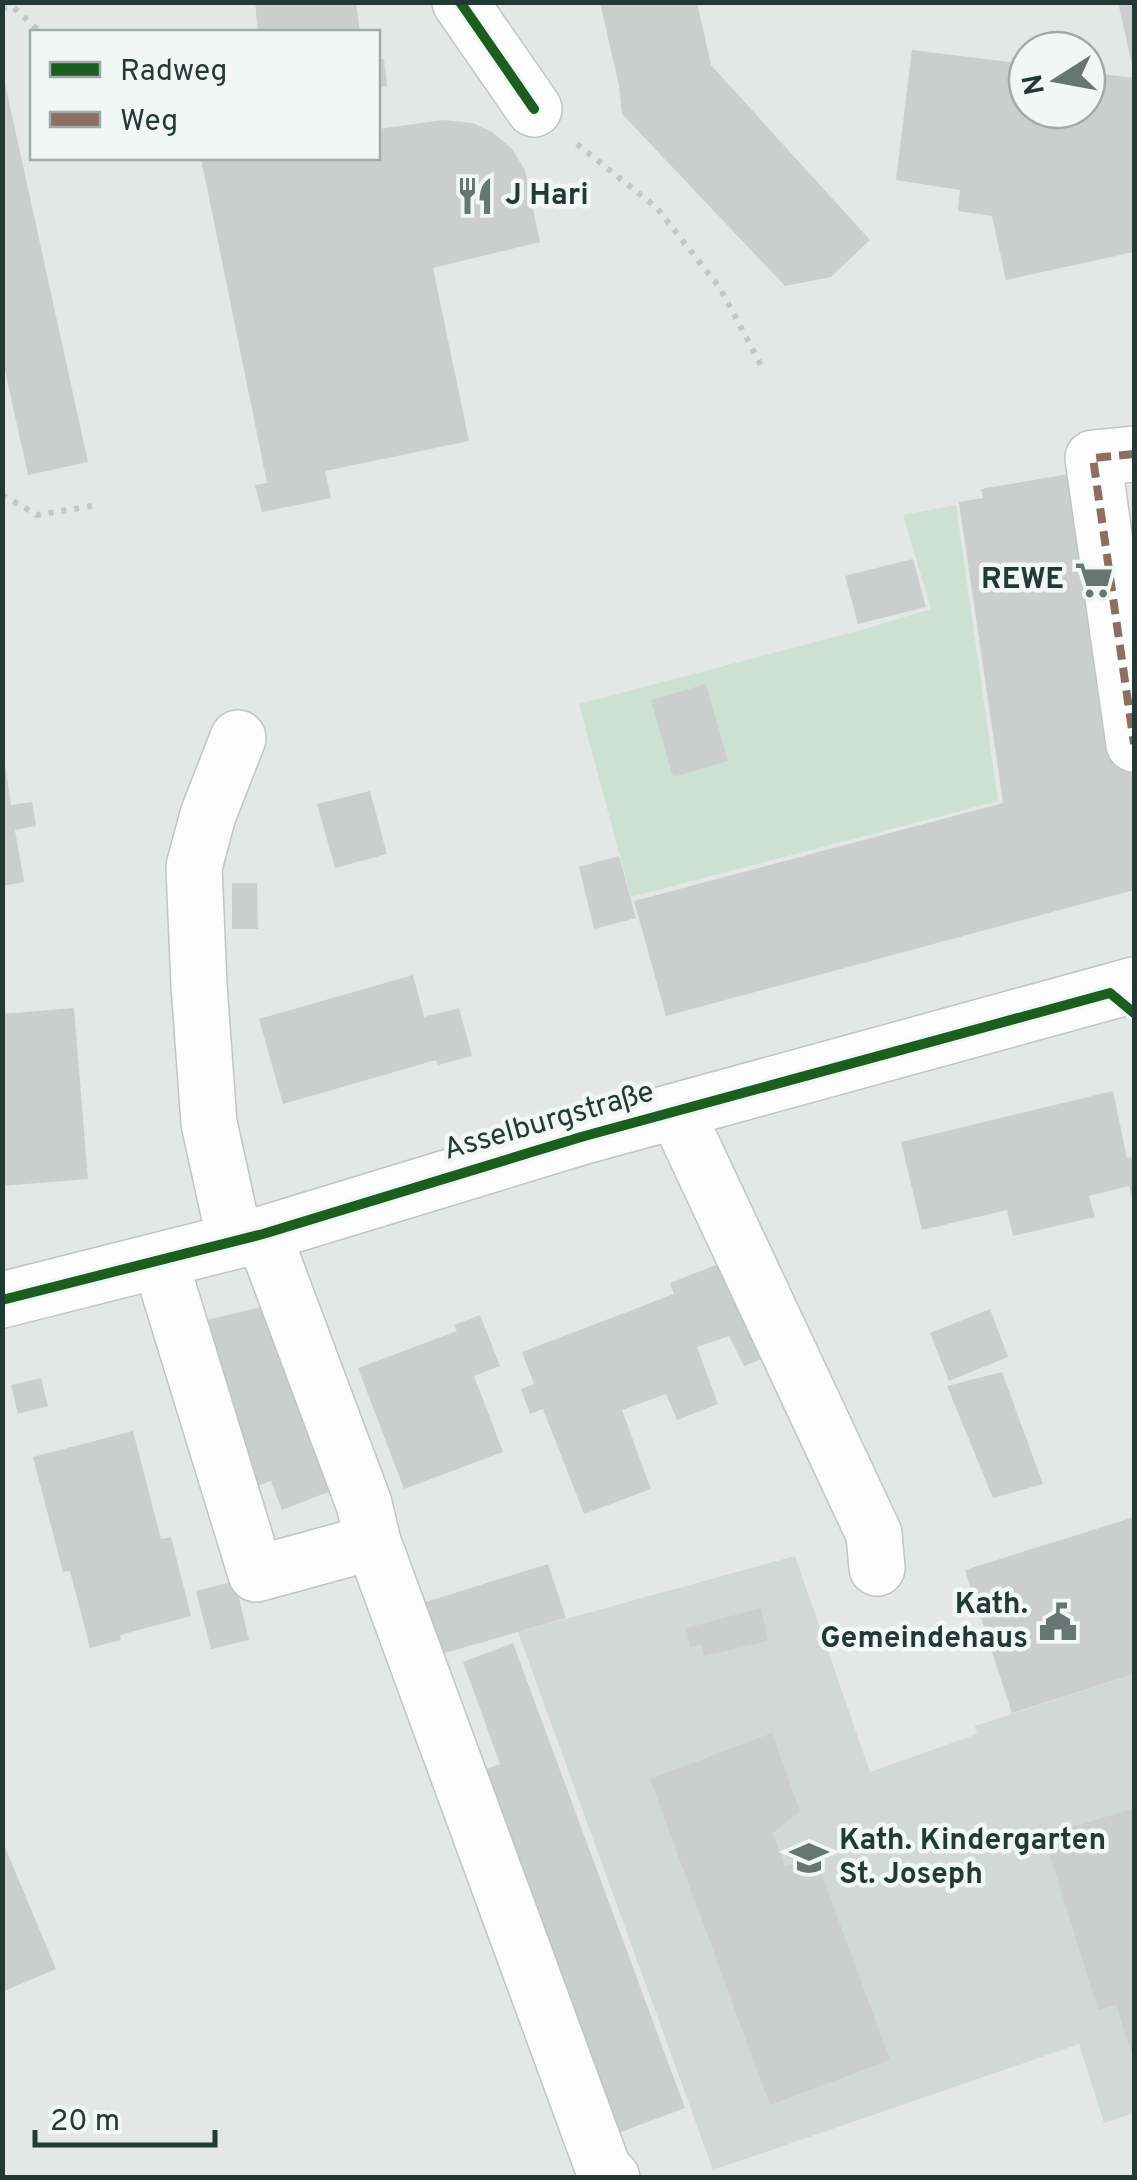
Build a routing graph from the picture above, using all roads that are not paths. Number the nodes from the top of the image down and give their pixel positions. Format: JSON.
{"nodes":[{"id":1,"x":460,"y":2,"type":"edge"},
{"id":2,"x":534,"y":109,"type":"road end"},
{"id":3,"x":1134,"y":454,"type":"edge"},
{"id":4,"x":238,"y":738,"type":"dead end"},
{"id":5,"x":1134,"y":744,"type":"edge"},
{"id":6,"x":1134,"y":986,"type":"edge"},
{"id":7,"x":676,"y":1111,"type":"junction"},
{"id":8,"x":249,"y":1238,"type":"junction"},
{"id":9,"x":160,"y":1260,"type":"junction"},
{"id":10,"x":2,"y":1300,"type":"edge"},
{"id":11,"x":373,"y":1542,"type":"junction"},
{"id":12,"x":877,"y":1568,"type":"dead end"},
{"id":13,"x":612,"y":2178,"type":"edge"}],
"edges":[{"from":1,"to":2,"type":"street"},
{"from":3,"to":5,"type":"street"},
{"from":4,"to":8,"type":"street"},
{"from":6,"to":7,"type":"street","name":"Asselburgstraße"},
{"from":7,"to":8,"type":"street","name":"Asselburgstraße"},
{"from":7,"to":12,"type":"street"},
{"from":8,"to":9,"type":"street","name":"Asselburgstraße"},
{"from":8,"to":11,"type":"street"},
{"from":9,"to":10,"type":"street","name":"Asselburgstraße"},
{"from":9,"to":11,"type":"street"},
{"from":11,"to":13,"type":"street"}]}
